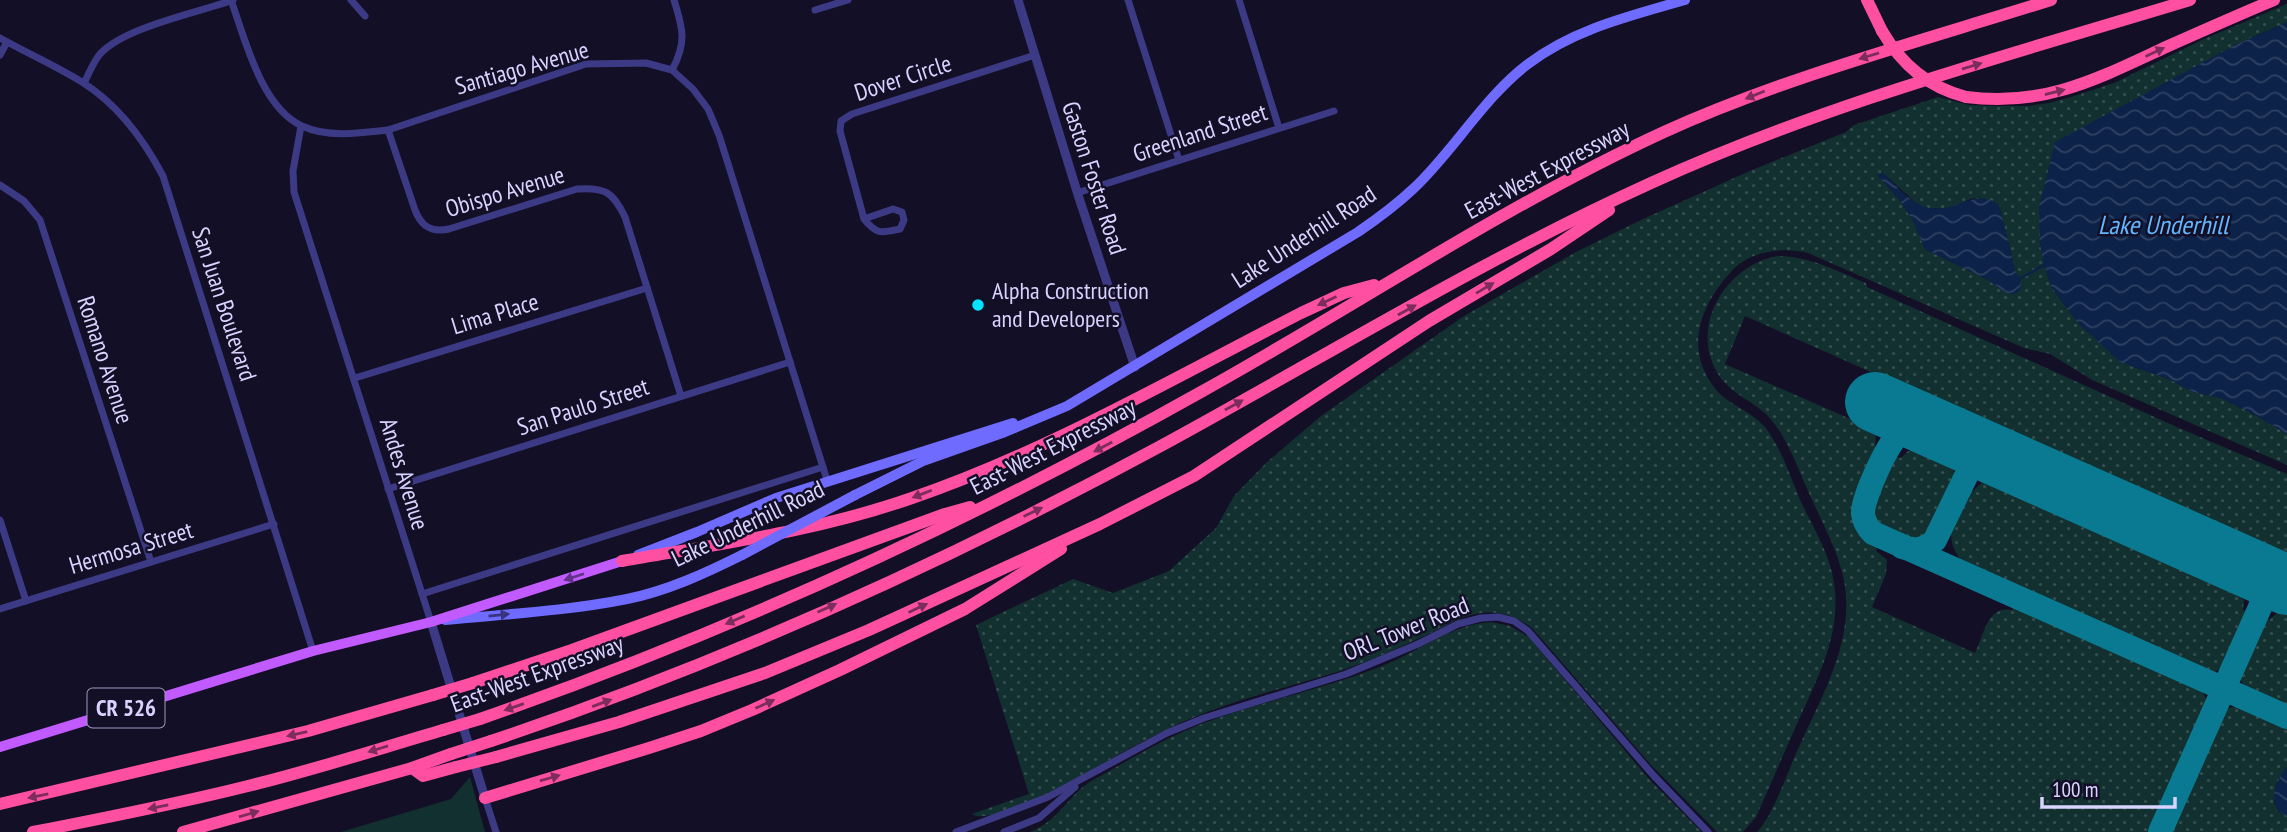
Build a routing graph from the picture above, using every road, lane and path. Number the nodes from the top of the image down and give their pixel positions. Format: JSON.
{"nodes":[{"id":1,"x":232,"y":0,"type":"edge"},
{"id":2,"x":351,"y":0,"type":"edge"},
{"id":3,"x":674,"y":0,"type":"edge"},
{"id":4,"x":848,"y":0,"type":"edge"},
{"id":5,"x":1018,"y":0,"type":"edge"},
{"id":6,"x":1128,"y":0,"type":"edge"},
{"id":7,"x":1238,"y":0,"type":"edge"},
{"id":8,"x":1685,"y":0,"type":"edge"},
{"id":9,"x":1867,"y":0,"type":"edge"},
{"id":10,"x":2051,"y":0,"type":"edge"},
{"id":11,"x":2190,"y":0,"type":"edge"},
{"id":12,"x":2274,"y":0,"type":"edge"},
{"id":13,"x":815,"y":10,"type":"dead end"},
{"id":14,"x":365,"y":16,"type":"dead end"},
{"id":15,"x":4,"y":40,"type":"edge"},
{"id":16,"x":0,"y":55,"type":"edge"},
{"id":17,"x":1035,"y":55,"type":"junction"},
{"id":18,"x":672,"y":70,"type":"junction"},
{"id":19,"x":84,"y":83,"type":"junction"},
{"id":20,"x":1334,"y":111,"type":"dead end"},
{"id":21,"x":301,"y":126,"type":"junction"},
{"id":22,"x":1279,"y":128,"type":"junction"},
{"id":23,"x":388,"y":130,"type":"junction"},
{"id":24,"x":1179,"y":160,"type":"junction"},
{"id":25,"x":1650,"y":183,"type":"junction"},
{"id":26,"x":0,"y":185,"type":"edge"},
{"id":27,"x":1077,"y":193,"type":"junction"},
{"id":28,"x":864,"y":219,"type":"junction"},
{"id":29,"x":1391,"y":280,"type":"junction"},
{"id":30,"x":647,"y":288,"type":"junction"},
{"id":31,"x":790,"y":362,"type":"junction"},
{"id":32,"x":1135,"y":367,"type":"junction"},
{"id":33,"x":355,"y":377,"type":"junction"},
{"id":34,"x":681,"y":396,"type":"junction"},
{"id":35,"x":1067,"y":406,"type":"junction"},
{"id":36,"x":823,"y":467,"type":"junction"},
{"id":37,"x":827,"y":480,"type":"junction"},
{"id":38,"x":388,"y":489,"type":"junction"},
{"id":39,"x":997,"y":499,"type":"junction"},
{"id":40,"x":0,"y":520,"type":"edge"},
{"id":41,"x":274,"y":524,"type":"junction"},
{"id":42,"x":1100,"y":524,"type":"junction"},
{"id":43,"x":622,"y":561,"type":"junction"},
{"id":44,"x":150,"y":562,"type":"junction"},
{"id":45,"x":422,"y":594,"type":"junction"},
{"id":46,"x":26,"y":601,"type":"junction"},
{"id":47,"x":0,"y":609,"type":"edge"},
{"id":48,"x":431,"y":622,"type":"junction"},
{"id":49,"x":313,"y":651,"type":"junction"},
{"id":50,"x":0,"y":747,"type":"edge"},
{"id":51,"x":412,"y":768,"type":"junction"},
{"id":52,"x":1086,"y":777,"type":"junction"},
{"id":53,"x":485,"y":797,"type":"junction"},
{"id":54,"x":0,"y":804,"type":"edge"},
{"id":55,"x":968,"y":830,"type":"edge"},
{"id":56,"x":33,"y":832,"type":"edge"},
{"id":57,"x":183,"y":832,"type":"edge"},
{"id":58,"x":496,"y":832,"type":"edge"},
{"id":59,"x":956,"y":832,"type":"edge"},
{"id":60,"x":1004,"y":832,"type":"edge"},
{"id":61,"x":1708,"y":832,"type":"edge"}],
"edges":[{"from":1,"to":19,"type":"street"},
{"from":1,"to":21,"type":"street"},
{"from":2,"to":14,"type":"street"},
{"from":3,"to":18,"type":"street"},
{"from":4,"to":13,"type":"street"},
{"from":5,"to":17,"type":"street","name":"Gaston Foster Road"},
{"from":6,"to":24,"type":"street"},
{"from":7,"to":22,"type":"street"},
{"from":8,"to":32,"type":"main road","name":"Lake Underhill Road","number":"CR 526"},
{"from":9,"to":12,"type":"highway","one_way":true,"bridge":true},
{"from":10,"to":29,"type":"highway","name":"East-West Expressway","one_way":true},
{"from":25,"to":11,"type":"highway","name":"East-West Expressway","one_way":true},
{"from":15,"to":16,"type":"street"},
{"from":15,"to":19,"type":"street","name":"San Juan Boulevard"},
{"from":17,"to":27,"type":"street","name":"Gaston Foster Road"},
{"from":17,"to":28,"type":"street","name":"Dover Circle"},
{"from":18,"to":23,"type":"street","name":"Santiago Avenue"},
{"from":18,"to":31,"type":"street"},
{"from":19,"to":41,"type":"street","name":"San Juan Boulevard"},
{"from":20,"to":22,"type":"street","name":"Greenland Street"},
{"from":21,"to":23,"type":"street","name":"Santiago Avenue"},
{"from":21,"to":33,"type":"street","name":"Andes Avenue"},
{"from":22,"to":24,"type":"street","name":"Greenland Street"},
{"from":23,"to":30,"type":"street","name":"Obispo Avenue"},
{"from":24,"to":27,"type":"street","name":"Greenland Street"},
{"from":42,"to":25,"type":"highway","one_way":true},
{"from":51,"to":25,"type":"highway","name":"East-West Expressway","one_way":true,"bridge":true},
{"from":26,"to":44,"type":"street","name":"Romano Avenue"},
{"from":27,"to":32,"type":"street","name":"Gaston Foster Road"},
{"from":28,"to":28,"type":"street"},
{"from":29,"to":39,"type":"highway","name":"East-West Expressway","one_way":true},
{"from":29,"to":43,"type":"highway","one_way":true},
{"from":30,"to":33,"type":"street","name":"Lima Place"},
{"from":30,"to":34,"type":"street","name":"Obispo Avenue"},
{"from":31,"to":34,"type":"street","name":"San Paulo Street"},
{"from":31,"to":36,"type":"street"},
{"from":32,"to":35,"type":"main road","name":"Lake Underhill Road","number":"CR 526"},
{"from":33,"to":38,"type":"street","name":"Andes Avenue"},
{"from":34,"to":38,"type":"street","name":"San Paulo Street"},
{"from":35,"to":37,"type":"main road","name":"Lake Underhill Road","number":"CR 526"},
{"from":48,"to":35,"type":"main road","name":"Lake Underhill Road","number":"CR 526","one_way":true,"bridge":true},
{"from":36,"to":37,"type":"street"},
{"from":36,"to":45,"type":"street","name":"Lake Underhill Road"},
{"from":37,"to":43,"type":"main road","name":"Lake Underhill Road","number":"CR 526"},
{"from":38,"to":45,"type":"street","name":"Andes Avenue"},
{"from":39,"to":54,"type":"highway","one_way":true,"bridge":true},
{"from":39,"to":56,"type":"highway","name":"East-West Expressway","one_way":true,"bridge":true},
{"from":40,"to":46,"type":"street"},
{"from":41,"to":44,"type":"street","name":"Hermosa Street"},
{"from":41,"to":49,"type":"street","name":"San Juan Boulevard"},
{"from":51,"to":42,"type":"highway","one_way":true,"bridge":true},
{"from":53,"to":42,"type":"highway","one_way":true},
{"from":43,"to":48,"type":"main road","name":"Lake Underhill Road","number":"CR 526","one_way":true},
{"from":44,"to":46,"type":"street","name":"Hermosa Street"},
{"from":45,"to":48,"type":"street","name":"Andes Avenue"},
{"from":46,"to":47,"type":"street","name":"Hermosa Street"},
{"from":48,"to":49,"type":"main road","name":"Lake Underhill Road","number":"CR 526"},
{"from":48,"to":53,"type":"street","name":"Andes Avenue"},
{"from":49,"to":50,"type":"main road","name":"Lake Underhill Road","number":"CR 526"},
{"from":57,"to":51,"type":"highway","name":"East-West Expressway","one_way":true},
{"from":52,"to":55,"type":"street","name":"ORL Tower Road"},
{"from":52,"to":60,"type":"street","name":"ORL Tower Road"},
{"from":52,"to":61,"type":"street","name":"ORL Tower Road"},
{"from":53,"to":58,"type":"street","name":"Andes Avenue"},
{"from":55,"to":59,"type":"street","name":"ORL Tower Road"}]}
